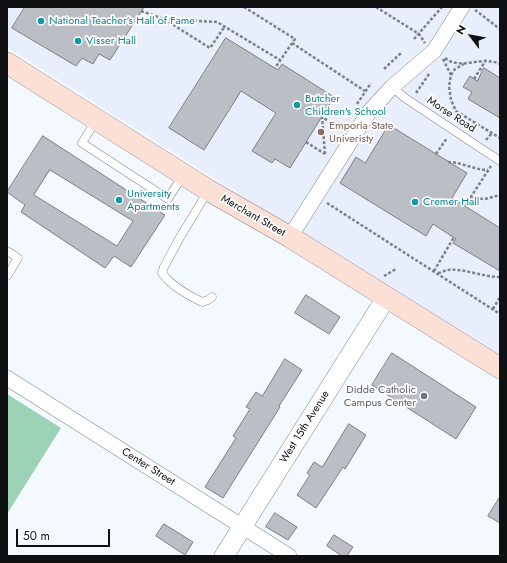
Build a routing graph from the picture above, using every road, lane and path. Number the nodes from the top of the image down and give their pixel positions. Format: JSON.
{"nodes":[{"id":1,"x":244,"y":7,"type":"edge"},
{"id":2,"x":376,"y":7,"type":"edge"},
{"id":3,"x":442,"y":7,"type":"edge"},
{"id":4,"x":467,"y":7,"type":"edge"},
{"id":5,"x":141,"y":11,"type":"dead end"},
{"id":6,"x":164,"y":19,"type":"junction"},
{"id":7,"x":225,"y":26,"type":"junction"},
{"id":8,"x":500,"y":29,"type":"edge"},
{"id":9,"x":418,"y":34,"type":"junction"},
{"id":10,"x":414,"y":40,"type":"dead end"},
{"id":11,"x":292,"y":43,"type":"junction"},
{"id":12,"x":426,"y":44,"type":"dead end"},
{"id":13,"x":401,"y":53,"type":"dead end"},
{"id":14,"x":442,"y":55,"type":"junction"},
{"id":15,"x":280,"y":60,"type":"junction"},
{"id":16,"x":486,"y":60,"type":"junction"},
{"id":17,"x":438,"y":61,"type":"dead end"},
{"id":18,"x":7,"y":63,"type":"edge"},
{"id":19,"x":464,"y":64,"type":"junction"},
{"id":20,"x":500,"y":64,"type":"edge"},
{"id":21,"x":275,"y":68,"type":"dead end"},
{"id":22,"x":433,"y":68,"type":"dead end"},
{"id":23,"x":384,"y":69,"type":"dead end"},
{"id":24,"x":450,"y":75,"type":"junction"},
{"id":25,"x":474,"y":79,"type":"dead end"},
{"id":26,"x":392,"y":87,"type":"junction"},
{"id":27,"x":365,"y":91,"type":"dead end"},
{"id":28,"x":405,"y":98,"type":"junction"},
{"id":29,"x":97,"y":120,"type":"junction"},
{"id":30,"x":341,"y":129,"type":"dead end"},
{"id":31,"x":448,"y":135,"type":"dead end"},
{"id":32,"x":500,"y":138,"type":"edge"},
{"id":33,"x":306,"y":142,"type":"dead end"},
{"id":34,"x":436,"y":154,"type":"dead end"},
{"id":35,"x":448,"y":162,"type":"dead end"},
{"id":36,"x":496,"y":162,"type":"edge"},
{"id":37,"x":488,"y":170,"type":"junction"},
{"id":38,"x":183,"y":174,"type":"junction"},
{"id":39,"x":208,"y":190,"type":"junction"},
{"id":40,"x":500,"y":195,"type":"edge"},
{"id":41,"x":470,"y":198,"type":"junction"},
{"id":42,"x":326,"y":202,"type":"dead end"},
{"id":43,"x":465,"y":206,"type":"dead end"},
{"id":44,"x":290,"y":237,"type":"junction"},
{"id":45,"x":454,"y":237,"type":"dead end"},
{"id":46,"x":7,"y":251,"type":"edge"},
{"id":47,"x":396,"y":268,"type":"dead end"},
{"id":48,"x":434,"y":271,"type":"junction"},
{"id":49,"x":437,"y":274,"type":"junction"},
{"id":50,"x":7,"y":276,"type":"edge"},
{"id":51,"x":500,"y":277,"type":"edge"},
{"id":52,"x":384,"y":289,"type":"junction"},
{"id":53,"x":212,"y":297,"type":"dead end"},
{"id":54,"x":500,"y":297,"type":"edge"},
{"id":55,"x":493,"y":309,"type":"junction"},
{"id":56,"x":500,"y":314,"type":"edge"},
{"id":57,"x":500,"y":368,"type":"edge"},
{"id":58,"x":7,"y":378,"type":"edge"},
{"id":59,"x":242,"y":527,"type":"junction"},
{"id":60,"x":224,"y":556,"type":"edge"},
{"id":61,"x":289,"y":556,"type":"edge"}],
"edges":[{"from":1,"to":11,"type":"path"},
{"from":2,"to":9,"type":"path"},
{"from":3,"to":9,"type":"path"},
{"from":4,"to":8,"type":"path"},
{"from":4,"to":26,"type":"street"},
{"from":5,"to":6,"type":"path"},
{"from":6,"to":7,"type":"path"},
{"from":6,"to":7,"type":"path"},
{"from":7,"to":15,"type":"path"},
{"from":9,"to":10,"type":"path"},
{"from":9,"to":12,"type":"path"},
{"from":11,"to":15,"type":"path"},
{"from":11,"to":27,"type":"path"},
{"from":13,"to":23,"type":"path"},
{"from":14,"to":17,"type":"path"},
{"from":14,"to":19,"type":"path"},
{"from":14,"to":24,"type":"path"},
{"from":15,"to":21,"type":"path"},
{"from":16,"to":19,"type":"path"},
{"from":16,"to":20,"type":"path"},
{"from":16,"to":25,"type":"path"},
{"from":18,"to":29,"type":"main road","name":"Merchant Street"},
{"from":19,"to":24,"type":"path"},
{"from":22,"to":28,"type":"path"},
{"from":24,"to":32,"type":"path"},
{"from":26,"to":28,"type":"lane","name":"Morse Road"},
{"from":26,"to":44,"type":"street"},
{"from":28,"to":36,"type":"lane","name":"Morse Road"},
{"from":29,"to":38,"type":"main road","name":"Merchant Street"},
{"from":29,"to":38,"type":"lane"},
{"from":30,"to":33,"type":"path"},
{"from":31,"to":34,"type":"path"},
{"from":35,"to":37,"type":"path"},
{"from":36,"to":37,"type":"path"},
{"from":37,"to":41,"type":"path"},
{"from":38,"to":39,"type":"main road","name":"Merchant Street"},
{"from":39,"to":44,"type":"main road","name":"Merchant Street"},
{"from":39,"to":53,"type":"lane"},
{"from":40,"to":41,"type":"path"},
{"from":41,"to":43,"type":"path"},
{"from":42,"to":48,"type":"path"},
{"from":44,"to":52,"type":"main road","name":"Merchant Street"},
{"from":45,"to":48,"type":"path"},
{"from":46,"to":50,"type":"lane"},
{"from":47,"to":52,"type":"path"},
{"from":48,"to":49,"type":"path"},
{"from":49,"to":51,"type":"path"},
{"from":49,"to":55,"type":"path"},
{"from":52,"to":57,"type":"main road","name":"Merchant Street"},
{"from":52,"to":59,"type":"street","name":"West 15th Avenue"},
{"from":54,"to":55,"type":"path"},
{"from":55,"to":56,"type":"path"},
{"from":58,"to":59,"type":"street","name":"Center Street"},
{"from":59,"to":60,"type":"street","name":"West 15th Avenue"},
{"from":59,"to":61,"type":"street","name":"Center Street"}]}
